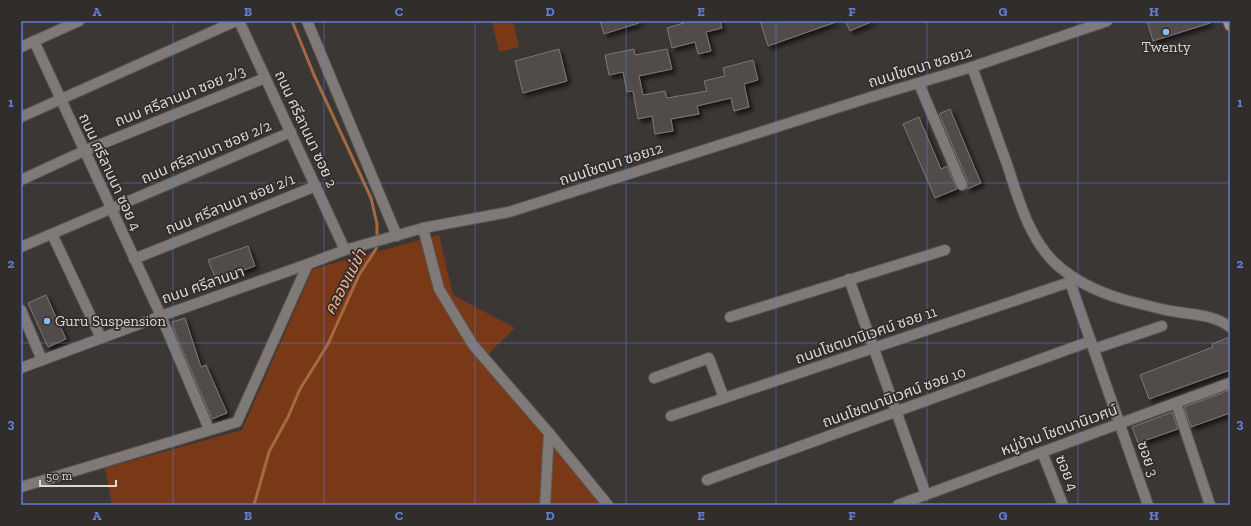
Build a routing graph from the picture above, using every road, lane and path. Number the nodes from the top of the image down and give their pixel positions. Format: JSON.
{"nodes":[{"id":1,"x":79,"y":21,"type":"edge"},
{"id":2,"x":238,"y":21,"type":"edge"},
{"id":3,"x":307,"y":21,"type":"edge"},
{"id":4,"x":1107,"y":21,"type":"edge"},
{"id":5,"x":1228,"y":21,"type":"edge"},
{"id":6,"x":1230,"y":26,"type":"edge"},
{"id":7,"x":34,"y":41,"type":"junction"},
{"id":8,"x":21,"y":47,"type":"edge"},
{"id":9,"x":972,"y":67,"type":"junction"},
{"id":10,"x":265,"y":78,"type":"junction"},
{"id":11,"x":918,"y":84,"type":"junction"},
{"id":12,"x":61,"y":100,"type":"junction"},
{"id":13,"x":21,"y":117,"type":"edge"},
{"id":14,"x":291,"y":132,"type":"junction"},
{"id":15,"x":84,"y":151,"type":"junction"},
{"id":16,"x":21,"y":180,"type":"edge"},
{"id":17,"x":316,"y":186,"type":"junction"},
{"id":18,"x":962,"y":186,"type":"dead end"},
{"id":19,"x":111,"y":209,"type":"junction"},
{"id":20,"x":423,"y":228,"type":"junction"},
{"id":21,"x":52,"y":234,"type":"junction"},
{"id":22,"x":397,"y":236,"type":"junction"},
{"id":23,"x":21,"y":247,"type":"edge"},
{"id":24,"x":345,"y":250,"type":"junction"},
{"id":25,"x":945,"y":250,"type":"dead end"},
{"id":26,"x":134,"y":259,"type":"junction"},
{"id":27,"x":308,"y":264,"type":"junction"},
{"id":28,"x":850,"y":279,"type":"junction"},
{"id":29,"x":1070,"y":282,"type":"joint"},
{"id":30,"x":21,"y":310,"type":"edge"},
{"id":31,"x":160,"y":316,"type":"junction"},
{"id":32,"x":730,"y":316,"type":"dead end"},
{"id":33,"x":1162,"y":326,"type":"dead end"},
{"id":34,"x":1230,"y":327,"type":"edge"},
{"id":35,"x":101,"y":338,"type":"junction"},
{"id":36,"x":1092,"y":345,"type":"junction"},
{"id":37,"x":874,"y":348,"type":"junction"},
{"id":38,"x":42,"y":360,"type":"junction"},
{"id":39,"x":21,"y":368,"type":"edge"},
{"id":40,"x":654,"y":378,"type":"dead end"},
{"id":41,"x":1230,"y":383,"type":"edge"},
{"id":42,"x":724,"y":398,"type":"junction"},
{"id":43,"x":1176,"y":403,"type":"junction"},
{"id":44,"x":896,"y":412,"type":"junction"},
{"id":45,"x":671,"y":416,"type":"dead end"},
{"id":46,"x":1119,"y":424,"type":"junction"},
{"id":47,"x":209,"y":429,"type":"junction"},
{"id":48,"x":549,"y":433,"type":"junction"},
{"id":49,"x":1042,"y":452,"type":"junction"},
{"id":50,"x":707,"y":480,"type":"dead end"},
{"id":51,"x":21,"y":487,"type":"edge"},
{"id":52,"x":926,"y":495,"type":"junction"},
{"id":53,"x":545,"y":505,"type":"edge"},
{"id":54,"x":608,"y":505,"type":"edge"},
{"id":55,"x":898,"y":505,"type":"edge"},
{"id":56,"x":1063,"y":505,"type":"edge"},
{"id":57,"x":1148,"y":505,"type":"edge"},
{"id":58,"x":1210,"y":505,"type":"edge"}],
"edges":[{"from":1,"to":7,"type":"street"},
{"from":2,"to":10,"type":"street","name":"ถนน ศรีลานนา ซอย 2"},
{"from":2,"to":12,"type":"street"},
{"from":3,"to":22,"type":"street"},
{"from":4,"to":9,"type":"street","name":"ถนนโชตนา ซอย12"},
{"from":5,"to":6,"type":"main road"},
{"from":7,"to":8,"type":"street"},
{"from":7,"to":12,"type":"street","name":"ถนน ศรีลานนา ซอย 4"},
{"from":9,"to":11,"type":"street","name":"ถนนโชตนา ซอย12"},
{"from":9,"to":34,"type":"street"},
{"from":10,"to":14,"type":"street","name":"ถนน ศรีลานนา ซอย 2"},
{"from":10,"to":15,"type":"street","name":"ถนน ศรีลานนา ซอย 2/3"},
{"from":11,"to":18,"type":"street"},
{"from":11,"to":20,"type":"street","name":"ถนนโชตนา ซอย12"},
{"from":12,"to":13,"type":"street"},
{"from":12,"to":15,"type":"street","name":"ถนน ศรีลานนา ซอย 4"},
{"from":14,"to":17,"type":"street","name":"ถนน ศรีลานนา ซอย 2"},
{"from":14,"to":19,"type":"street","name":"ถนน ศรีลานนา ซอย 2/2"},
{"from":15,"to":16,"type":"street","name":"ถนน ศรีลานนา ซอย 2/3"},
{"from":15,"to":19,"type":"street","name":"ถนน ศรีลานนา ซอย 4"},
{"from":17,"to":24,"type":"street","name":"ถนน ศรีลานนา ซอย 2"},
{"from":17,"to":26,"type":"street","name":"ถนน ศรีลานนา ซอย 2/1"},
{"from":19,"to":21,"type":"street","name":"ถนน ศรีลานนา ซอย 2/2"},
{"from":19,"to":26,"type":"street","name":"ถนน ศรีลานนา ซอย 4"},
{"from":20,"to":22,"type":"street","name":"ถนนโชตนา ซอย12"},
{"from":20,"to":48,"type":"street"},
{"from":21,"to":23,"type":"street","name":"ถนน ศรีลานนา ซอย 2/2"},
{"from":21,"to":35,"type":"street"},
{"from":22,"to":24,"type":"street","name":"ถนน ศรีลานนา"},
{"from":24,"to":27,"type":"street","name":"ถนน ศรีลานนา"},
{"from":25,"to":28,"type":"street"},
{"from":26,"to":31,"type":"street","name":"ถนน ศรีลานนา ซอย 4"},
{"from":27,"to":31,"type":"street","name":"ถนน ศรีลานนา"},
{"from":27,"to":47,"type":"street"},
{"from":28,"to":32,"type":"street"},
{"from":28,"to":37,"type":"street"},
{"from":29,"to":36,"type":"street","name":"ซอย 3"},
{"from":29,"to":37,"type":"street","name":"ถนนโชตนานิเวศน์ ซอย 11"},
{"from":30,"to":38,"type":"street"},
{"from":31,"to":35,"type":"street","name":"ถนน ศรีลานนา"},
{"from":31,"to":47,"type":"street","name":"ถนน ศรีลานนา ซอย 4"},
{"from":33,"to":36,"type":"street","name":"ถนนโชตนานิเวศน์ ซอย 10"},
{"from":35,"to":38,"type":"street","name":"ถนน ศรีลานนา"},
{"from":36,"to":44,"type":"street","name":"ถนนโชตนานิเวศน์ ซอย 10"},
{"from":36,"to":46,"type":"street","name":"ซอย 3"},
{"from":37,"to":42,"type":"street","name":"ถนนโชตนานิเวศน์ ซอย 11"},
{"from":37,"to":44,"type":"street"},
{"from":38,"to":39,"type":"street","name":"ถนน ศรีลานนา"},
{"from":40,"to":42,"type":"street"},
{"from":41,"to":43,"type":"street","name":"หมู่บ้าน โชตนานิเวศน์"},
{"from":42,"to":45,"type":"street","name":"ถนนโชตนานิเวศน์ ซอย 11"},
{"from":43,"to":46,"type":"street","name":"หมู่บ้าน โชตนานิเวศน์"},
{"from":43,"to":58,"type":"street"},
{"from":44,"to":50,"type":"street","name":"ถนนโชตนานิเวศน์ ซอย 10"},
{"from":44,"to":52,"type":"street"},
{"from":46,"to":49,"type":"street","name":"หมู่บ้าน โชตนานิเวศน์"},
{"from":46,"to":57,"type":"street","name":"ซอย 3"},
{"from":47,"to":51,"type":"street"},
{"from":48,"to":53,"type":"street"},
{"from":48,"to":54,"type":"street"},
{"from":49,"to":52,"type":"street","name":"หมู่บ้าน โชตนานิเวศน์"},
{"from":49,"to":56,"type":"street","name":"ซอย 4"},
{"from":52,"to":55,"type":"street","name":"หมู่บ้าน โชตนานิเวศน์"}]}
